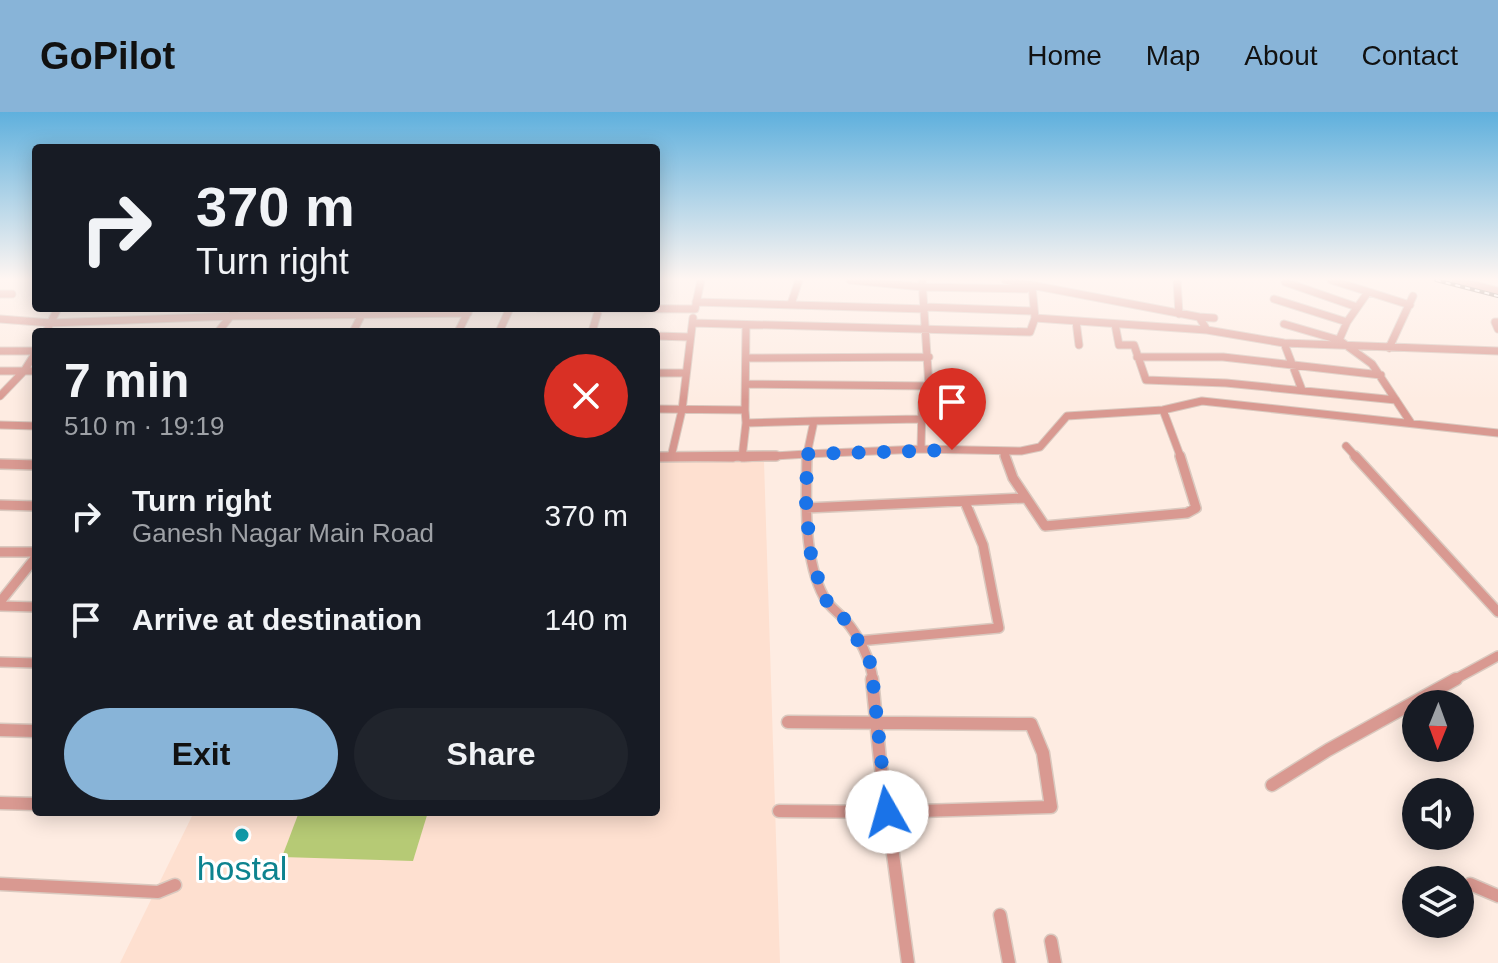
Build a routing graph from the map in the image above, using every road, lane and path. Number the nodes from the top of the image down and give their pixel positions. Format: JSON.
{"nodes":[{"id":1,"x":8,"y":320,"type":"edge"},
{"id":2,"x":11,"y":320,"type":"junction"},
{"id":3,"x":53,"y":320,"type":"edge"},
{"id":4,"x":136,"y":320,"type":"edge"},
{"id":5,"x":693,"y":320,"type":"edge"},
{"id":6,"x":926,"y":320,"type":"edge"},
{"id":7,"x":1032,"y":320,"type":"edge"},
{"id":8,"x":1068,"y":320,"type":"edge"},
{"id":9,"x":1201,"y":320,"type":"edge"},
{"id":10,"x":1340,"y":320,"type":"edge"},
{"id":11,"x":1402,"y":320,"type":"edge"},
{"id":12,"x":1076,"y":321,"type":"junction"},
{"id":13,"x":1347,"y":322,"type":"joint"},
{"id":14,"x":1498,"y":322,"type":"edge"},
{"id":15,"x":51,"y":323,"type":"junction"},
{"id":16,"x":693,"y":323,"type":"junction"},
{"id":17,"x":1115,"y":324,"type":"junction"},
{"id":18,"x":1284,"y":324,"type":"dead end"},
{"id":19,"x":746,"y":325,"type":"junction"},
{"id":20,"x":0,"y":328,"type":"edge"},
{"id":21,"x":48,"y":328,"type":"edge"},
{"id":22,"x":1498,"y":329,"type":"edge"},
{"id":23,"x":1207,"y":330,"type":"junction"},
{"id":24,"x":927,"y":331,"type":"junction"},
{"id":25,"x":660,"y":336,"type":"edge"},
{"id":26,"x":689,"y":337,"type":"junction"},
{"id":27,"x":1339,"y":340,"type":"junction"},
{"id":28,"x":1284,"y":343,"type":"junction"},
{"id":29,"x":1079,"y":345,"type":"dead end"},
{"id":30,"x":1359,"y":348,"type":"junction"},
{"id":31,"x":1389,"y":348,"type":"junction"},
{"id":32,"x":0,"y":351,"type":"edge"},
{"id":33,"x":32,"y":351,"type":"edge"},
{"id":34,"x":1498,"y":351,"type":"edge"},
{"id":35,"x":929,"y":357,"type":"junction"},
{"id":36,"x":1137,"y":357,"type":"junction"},
{"id":37,"x":32,"y":358,"type":"edge"},
{"id":38,"x":746,"y":358,"type":"junction"},
{"id":39,"x":1292,"y":364,"type":"junction"},
{"id":40,"x":0,"y":371,"type":"edge"},
{"id":41,"x":24,"y":371,"type":"junction"},
{"id":42,"x":32,"y":371,"type":"edge"},
{"id":43,"x":660,"y":373,"type":"edge"},
{"id":44,"x":685,"y":373,"type":"junction"},
{"id":45,"x":1381,"y":375,"type":"junction"},
{"id":46,"x":746,"y":384,"type":"junction"},
{"id":47,"x":929,"y":386,"type":"junction"},
{"id":48,"x":1302,"y":390,"type":"junction"},
{"id":49,"x":0,"y":396,"type":"edge"},
{"id":50,"x":1396,"y":400,"type":"junction"},
{"id":51,"x":660,"y":409,"type":"edge"},
{"id":52,"x":682,"y":410,"type":"junction"},
{"id":53,"x":745,"y":410,"type":"junction"},
{"id":54,"x":1163,"y":410,"type":"junction"},
{"id":55,"x":920,"y":419,"type":"junction"},
{"id":56,"x":814,"y":421,"type":"junction"},
{"id":57,"x":746,"y":423,"type":"junction"},
{"id":58,"x":1411,"y":423,"type":"junction"},
{"id":59,"x":0,"y":425,"type":"edge"},
{"id":60,"x":32,"y":426,"type":"edge"},
{"id":61,"x":1496,"y":434,"type":"edge"},
{"id":62,"x":1346,"y":446,"type":"dead end"},
{"id":63,"x":921,"y":449,"type":"junction"},
{"id":64,"x":1003,"y":451,"type":"junction"},
{"id":65,"x":807,"y":454,"type":"junction"},
{"id":66,"x":660,"y":457,"type":"edge"},
{"id":67,"x":671,"y":457,"type":"junction"},
{"id":68,"x":742,"y":458,"type":"junction"},
{"id":69,"x":0,"y":464,"type":"edge"},
{"id":70,"x":32,"y":465,"type":"edge"},
{"id":71,"x":1026,"y":498,"type":"junction"},
{"id":72,"x":965,"y":502,"type":"junction"},
{"id":73,"x":0,"y":505,"type":"edge"},
{"id":74,"x":32,"y":506,"type":"edge"},
{"id":75,"x":806,"y":508,"type":"junction"},
{"id":76,"x":0,"y":552,"type":"edge"},
{"id":77,"x":32,"y":555,"type":"edge"},
{"id":78,"x":32,"y":560,"type":"edge"},
{"id":79,"x":0,"y":604,"type":"edge"},
{"id":80,"x":32,"y":607,"type":"edge"},
{"id":81,"x":1498,"y":612,"type":"edge"},
{"id":82,"x":859,"y":641,"type":"junction"},
{"id":83,"x":1498,"y":656,"type":"edge"},
{"id":84,"x":0,"y":662,"type":"edge"},
{"id":85,"x":32,"y":663,"type":"edge"},
{"id":86,"x":788,"y":722,"type":"dead end"},
{"id":87,"x":877,"y":722,"type":"junction"},
{"id":88,"x":0,"y":730,"type":"edge"},
{"id":89,"x":32,"y":731,"type":"edge"},
{"id":90,"x":1272,"y":785,"type":"dead end"},
{"id":91,"x":0,"y":803,"type":"edge"},
{"id":92,"x":32,"y":804,"type":"edge"},
{"id":93,"x":779,"y":811,"type":"dead end"},
{"id":94,"x":887,"y":812,"type":"junction"},
{"id":95,"x":0,"y":884,"type":"edge"},
{"id":96,"x":175,"y":885,"type":"dead end"},
{"id":97,"x":1474,"y":886,"type":"edge"},
{"id":98,"x":1498,"y":896,"type":"edge"},
{"id":99,"x":1000,"y":915,"type":"dead end"},
{"id":100,"x":1051,"y":941,"type":"dead end"},
{"id":101,"x":908,"y":963,"type":"edge"},
{"id":102,"x":1009,"y":963,"type":"edge"},
{"id":103,"x":1055,"y":963,"type":"edge"}],
"edges":[{"from":1,"to":2,"type":"street"},
{"from":2,"to":15,"type":"street"},
{"from":2,"to":20,"type":"street"},
{"from":3,"to":15,"type":"street"},
{"from":4,"to":15,"type":"street"},
{"from":5,"to":16,"type":"street"},
{"from":6,"to":24,"type":"street"},
{"from":7,"to":24,"type":"street"},
{"from":8,"to":12,"type":"street"},
{"from":9,"to":23,"type":"street"},
{"from":10,"to":13,"type":"street"},
{"from":11,"to":31,"type":"street"},
{"from":12,"to":17,"type":"street"},
{"from":12,"to":29,"type":"street"},
{"from":13,"to":27,"type":"street"},
{"from":14,"to":22,"type":"street"},
{"from":15,"to":21,"type":"street"},
{"from":16,"to":19,"type":"street"},
{"from":16,"to":26,"type":"street"},
{"from":17,"to":23,"type":"street"},
{"from":17,"to":36,"type":"street"},
{"from":18,"to":27,"type":"street"},
{"from":19,"to":24,"type":"street"},
{"from":19,"to":38,"type":"street"},
{"from":23,"to":28,"type":"street"},
{"from":24,"to":35,"type":"street"},
{"from":25,"to":26,"type":"street"},
{"from":26,"to":44,"type":"street"},
{"from":27,"to":30,"type":"street"},
{"from":28,"to":30,"type":"street"},
{"from":28,"to":39,"type":"street"},
{"from":30,"to":31,"type":"street"},
{"from":30,"to":45,"type":"street"},
{"from":31,"to":34,"type":"street"},
{"from":32,"to":33,"type":"street"},
{"from":35,"to":38,"type":"street"},
{"from":35,"to":47,"type":"street"},
{"from":36,"to":39,"type":"street"},
{"from":36,"to":48,"type":"street"},
{"from":37,"to":41,"type":"street"},
{"from":38,"to":46,"type":"street"},
{"from":39,"to":45,"type":"street"},
{"from":39,"to":48,"type":"street"},
{"from":40,"to":41,"type":"street"},
{"from":41,"to":42,"type":"street"},
{"from":41,"to":49,"type":"street"},
{"from":43,"to":44,"type":"street"},
{"from":44,"to":52,"type":"street"},
{"from":45,"to":50,"type":"street"},
{"from":46,"to":47,"type":"street"},
{"from":46,"to":53,"type":"street"},
{"from":47,"to":55,"type":"street"},
{"from":48,"to":50,"type":"street"},
{"from":50,"to":58,"type":"street"},
{"from":51,"to":52,"type":"street"},
{"from":52,"to":53,"type":"street"},
{"from":52,"to":67,"type":"street"},
{"from":53,"to":57,"type":"street"},
{"from":54,"to":58,"type":"street"},
{"from":54,"to":64,"type":"street"},
{"from":54,"to":71,"type":"street"},
{"from":55,"to":56,"type":"street"},
{"from":55,"to":63,"type":"street"},
{"from":56,"to":57,"type":"street"},
{"from":56,"to":65,"type":"street"},
{"from":57,"to":68,"type":"street"},
{"from":58,"to":61,"type":"street"},
{"from":59,"to":60,"type":"street"},
{"from":62,"to":81,"type":"street"},
{"from":63,"to":64,"type":"street"},
{"from":63,"to":65,"type":"street"},
{"from":64,"to":71,"type":"street"},
{"from":65,"to":68,"type":"street"},
{"from":65,"to":75,"type":"street"},
{"from":66,"to":67,"type":"street"},
{"from":67,"to":68,"type":"street"},
{"from":69,"to":70,"type":"street"},
{"from":71,"to":72,"type":"street"},
{"from":72,"to":75,"type":"street"},
{"from":72,"to":82,"type":"street"},
{"from":73,"to":74,"type":"street"},
{"from":75,"to":82,"type":"street"},
{"from":76,"to":77,"type":"street"},
{"from":78,"to":79,"type":"street"},
{"from":79,"to":80,"type":"street"},
{"from":82,"to":87,"type":"street"},
{"from":83,"to":90,"type":"street"},
{"from":84,"to":85,"type":"street"},
{"from":86,"to":87,"type":"street"},
{"from":87,"to":94,"type":"street"},
{"from":87,"to":94,"type":"street"},
{"from":88,"to":89,"type":"street"},
{"from":91,"to":92,"type":"street"},
{"from":93,"to":94,"type":"street"},
{"from":94,"to":101,"type":"street"},
{"from":95,"to":96,"type":"street"},
{"from":97,"to":98,"type":"street"},
{"from":99,"to":102,"type":"street"},
{"from":100,"to":103,"type":"street"}]}
